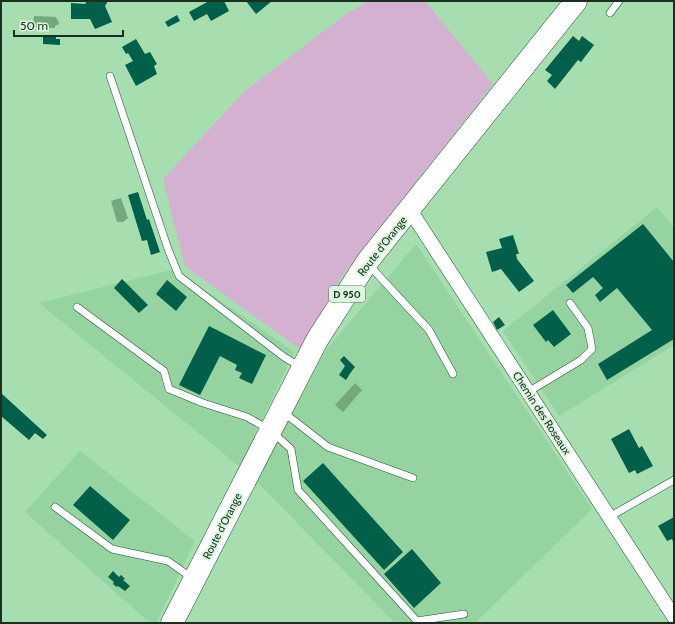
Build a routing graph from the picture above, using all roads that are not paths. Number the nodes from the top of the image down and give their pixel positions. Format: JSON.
{"nodes":[{"id":1,"x":576,"y":1,"type":"edge"},
{"id":2,"x":619,"y":1,"type":"edge"},
{"id":3,"x":610,"y":13,"type":"dead end"},
{"id":4,"x":110,"y":76,"type":"dead end"},
{"id":5,"x":410,"y":210,"type":"junction"},
{"id":6,"x":367,"y":262,"type":"junction"},
{"id":7,"x":570,"y":303,"type":"dead end"},
{"id":8,"x":77,"y":307,"type":"dead end"},
{"id":9,"x":303,"y":368,"type":"junction"},
{"id":10,"x":453,"y":374,"type":"dead end"},
{"id":11,"x":528,"y":392,"type":"junction"},
{"id":12,"x":281,"y":410,"type":"junction"},
{"id":13,"x":270,"y":430,"type":"junction"},
{"id":14,"x":413,"y":478,"type":"dead end"},
{"id":15,"x":674,"y":480,"type":"edge"},
{"id":16,"x":54,"y":507,"type":"dead end"},
{"id":17,"x":609,"y":516,"type":"junction"},
{"id":18,"x":194,"y":580,"type":"junction"},
{"id":19,"x":464,"y":614,"type":"dead end"},
{"id":20,"x":674,"y":617,"type":"edge"},
{"id":21,"x":172,"y":623,"type":"edge"}],
"edges":[{"from":1,"to":5,"type":"main road","name":"Route d'Orange","number":"D 950"},
{"from":2,"to":3,"type":"lane"},
{"from":4,"to":9,"type":"lane"},
{"from":5,"to":6,"type":"main road","name":"Route d'Orange","number":"D 950"},
{"from":5,"to":11,"type":"street","name":"Chemin des Roseaux"},
{"from":6,"to":9,"type":"main road","name":"Route d'Orange","number":"D 950"},
{"from":6,"to":10,"type":"lane"},
{"from":7,"to":11,"type":"lane"},
{"from":8,"to":13,"type":"lane"},
{"from":9,"to":12,"type":"main road","name":"Route d'Orange","number":"D 950"},
{"from":11,"to":17,"type":"street","name":"Chemin des Roseaux"},
{"from":12,"to":13,"type":"main road","name":"Route d'Orange","number":"D 950"},
{"from":12,"to":14,"type":"lane"},
{"from":13,"to":18,"type":"main road","name":"Route d'Orange","number":"D 950"},
{"from":13,"to":19,"type":"lane"},
{"from":15,"to":17,"type":"lane"},
{"from":16,"to":18,"type":"lane"},
{"from":17,"to":20,"type":"street","name":"Chemin des Roseaux"},
{"from":18,"to":21,"type":"main road","name":"Route d'Orange","number":"D 950"}]}
